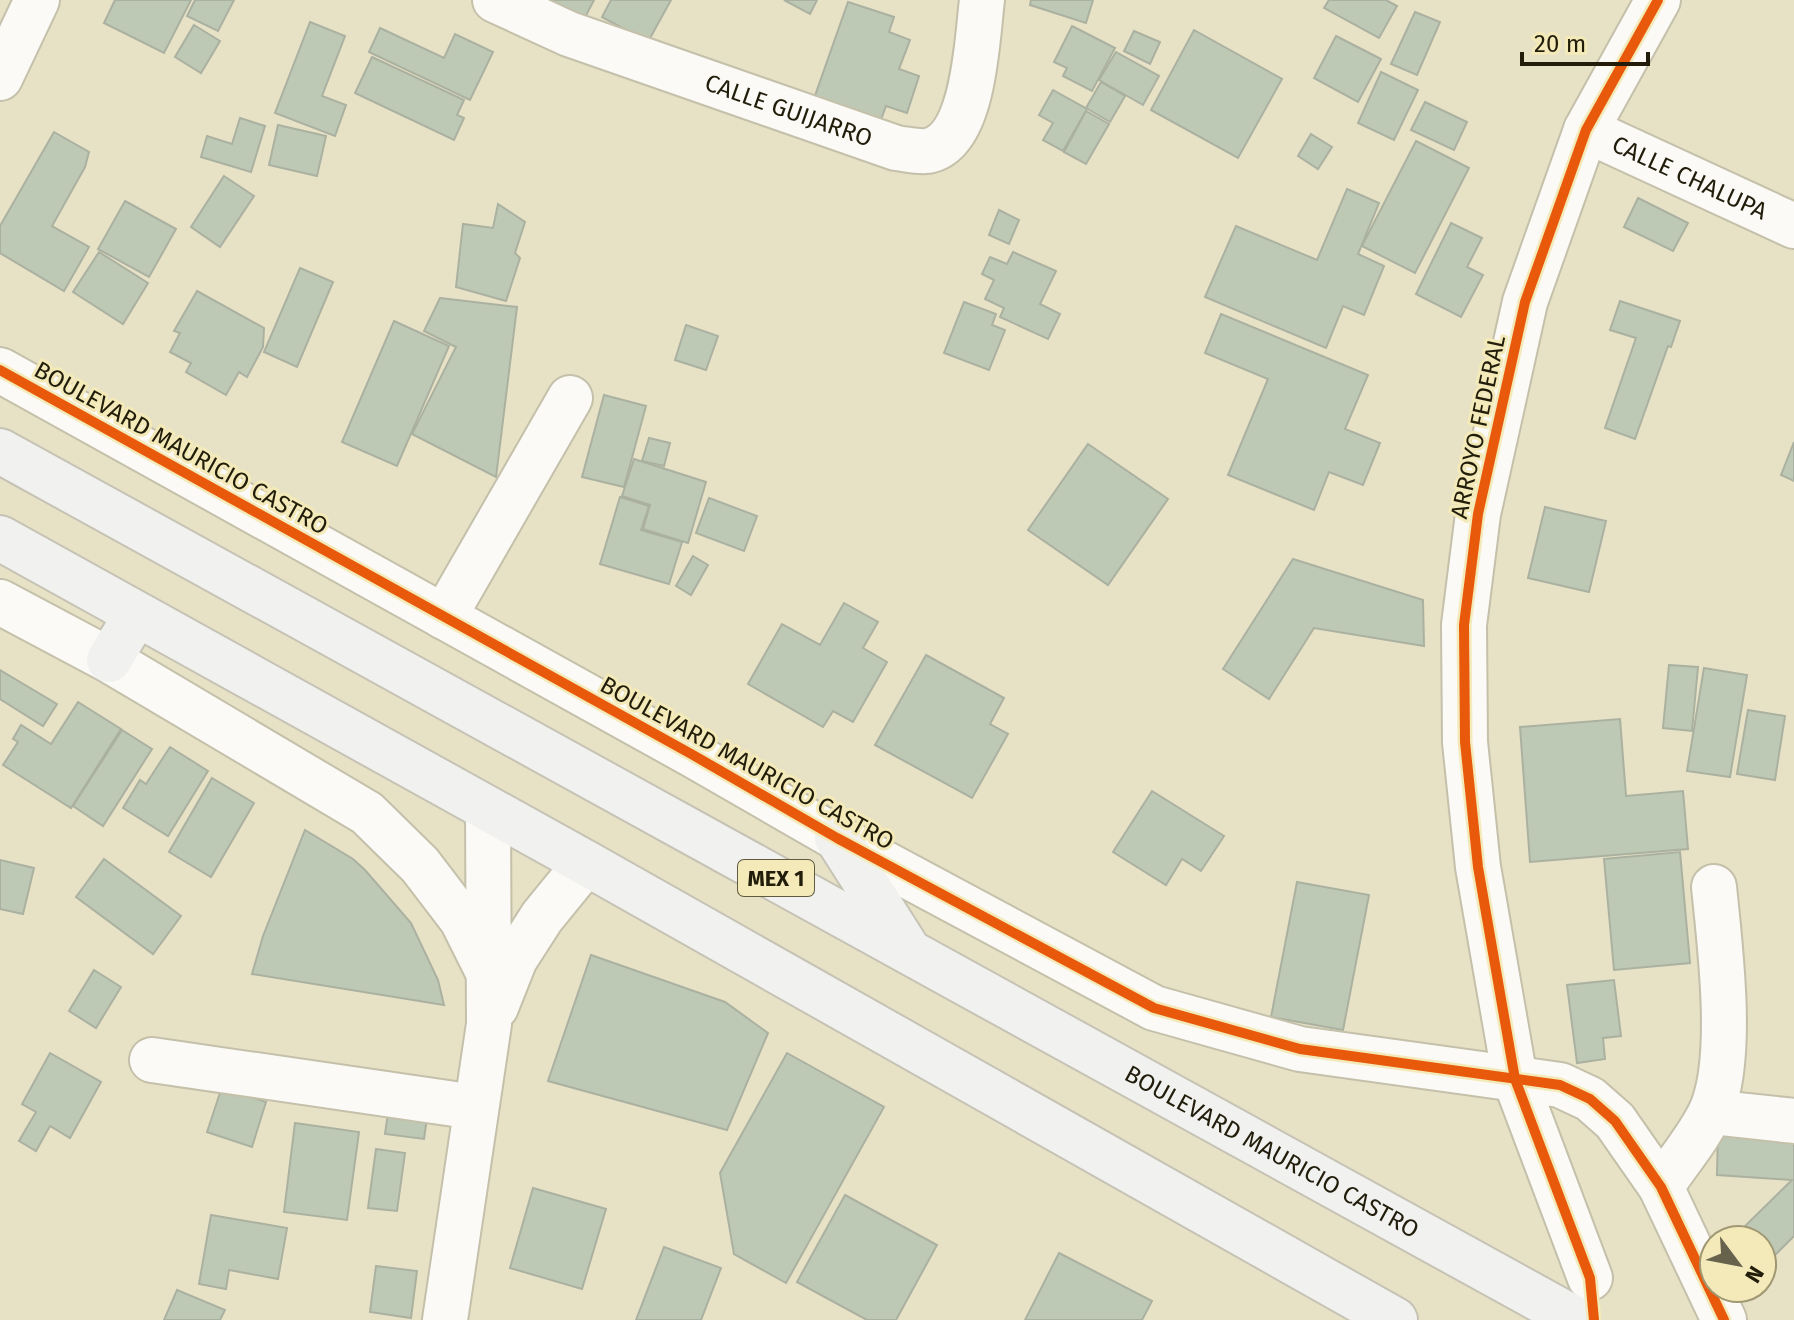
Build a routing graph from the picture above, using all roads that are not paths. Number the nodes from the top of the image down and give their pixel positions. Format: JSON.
{"nodes":[{"id":1,"x":37,"y":0,"type":"edge"},
{"id":2,"x":495,"y":0,"type":"edge"},
{"id":3,"x":982,"y":0,"type":"edge"},
{"id":4,"x":1658,"y":0,"type":"edge"},
{"id":5,"x":0,"y":78,"type":"edge"},
{"id":6,"x":1586,"y":130,"type":"junction"},
{"id":7,"x":1794,"y":226,"type":"edge"},
{"id":8,"x":0,"y":370,"type":"edge"},
{"id":9,"x":570,"y":398,"type":"dead end"},
{"id":10,"x":0,"y":451,"type":"edge"},
{"id":11,"x":0,"y":538,"type":"edge"},
{"id":12,"x":0,"y":602,"type":"edge"},
{"id":13,"x":136,"y":615,"type":"junction"},
{"id":14,"x":444,"y":617,"type":"junction"},
{"id":15,"x":109,"y":660,"type":"junction"},
{"id":16,"x":488,"y":809,"type":"junction"},
{"id":17,"x":837,"y":838,"type":"junction"},
{"id":18,"x":586,"y":863,"type":"junction"},
{"id":19,"x":1714,"y":887,"type":"dead end"},
{"id":20,"x":908,"y":950,"type":"junction"},
{"id":21,"x":489,"y":974,"type":"junction"},
{"id":22,"x":489,"y":1024,"type":"junction"},
{"id":23,"x":152,"y":1060,"type":"dead end"},
{"id":24,"x":1515,"y":1079,"type":"junction"},
{"id":25,"x":475,"y":1107,"type":"junction"},
{"id":26,"x":1711,"y":1112,"type":"junction"},
{"id":27,"x":1794,"y":1121,"type":"edge"},
{"id":28,"x":1661,"y":1187,"type":"junction"},
{"id":29,"x":1590,"y":1278,"type":"dead end"},
{"id":30,"x":445,"y":1320,"type":"edge"},
{"id":31,"x":1395,"y":1320,"type":"edge"},
{"id":32,"x":1577,"y":1320,"type":"edge"},
{"id":33,"x":1724,"y":1320,"type":"edge"}],
"edges":[{"from":1,"to":5,"type":"street"},
{"from":2,"to":3,"type":"street","name":"CALLE GUIJARRO"},
{"from":4,"to":6,"type":"street","name":"ARROYO FEDERAL"},
{"from":6,"to":7,"type":"street","name":"CALLE CHALUPA"},
{"from":6,"to":24,"type":"street","name":"ARROYO FEDERAL"},
{"from":8,"to":14,"type":"street","name":"BOULEVARD MAURICIO CASTRO"},
{"from":9,"to":14,"type":"street"},
{"from":10,"to":20,"type":"main road","name":"BOULEVARD MAURICIO CASTRO","number":"MEX 1"},
{"from":11,"to":13,"type":"main road"},
{"from":12,"to":15,"type":"street"},
{"from":13,"to":15,"type":"main road"},
{"from":13,"to":16,"type":"main road"},
{"from":14,"to":17,"type":"street","name":"BOULEVARD MAURICIO CASTRO"},
{"from":15,"to":21,"type":"street"},
{"from":16,"to":18,"type":"main road"},
{"from":16,"to":21,"type":"street"},
{"from":17,"to":20,"type":"main road"},
{"from":17,"to":24,"type":"street","name":"BOULEVARD MAURICIO CASTRO"},
{"from":18,"to":22,"type":"street"},
{"from":18,"to":31,"type":"main road"},
{"from":19,"to":26,"type":"street"},
{"from":20,"to":32,"type":"main road","name":"BOULEVARD MAURICIO CASTRO","number":"MEX 1"},
{"from":21,"to":22,"type":"street"},
{"from":22,"to":25,"type":"street"},
{"from":23,"to":25,"type":"street"},
{"from":24,"to":28,"type":"street","name":"BOULEVARD MAURICIO CASTRO"},
{"from":24,"to":29,"type":"street","name":"ARROYO FEDERAL"},
{"from":25,"to":30,"type":"street"},
{"from":26,"to":27,"type":"street"},
{"from":26,"to":28,"type":"street"},
{"from":28,"to":33,"type":"street","name":"BOULEVARD MAURICIO CASTRO"}]}
